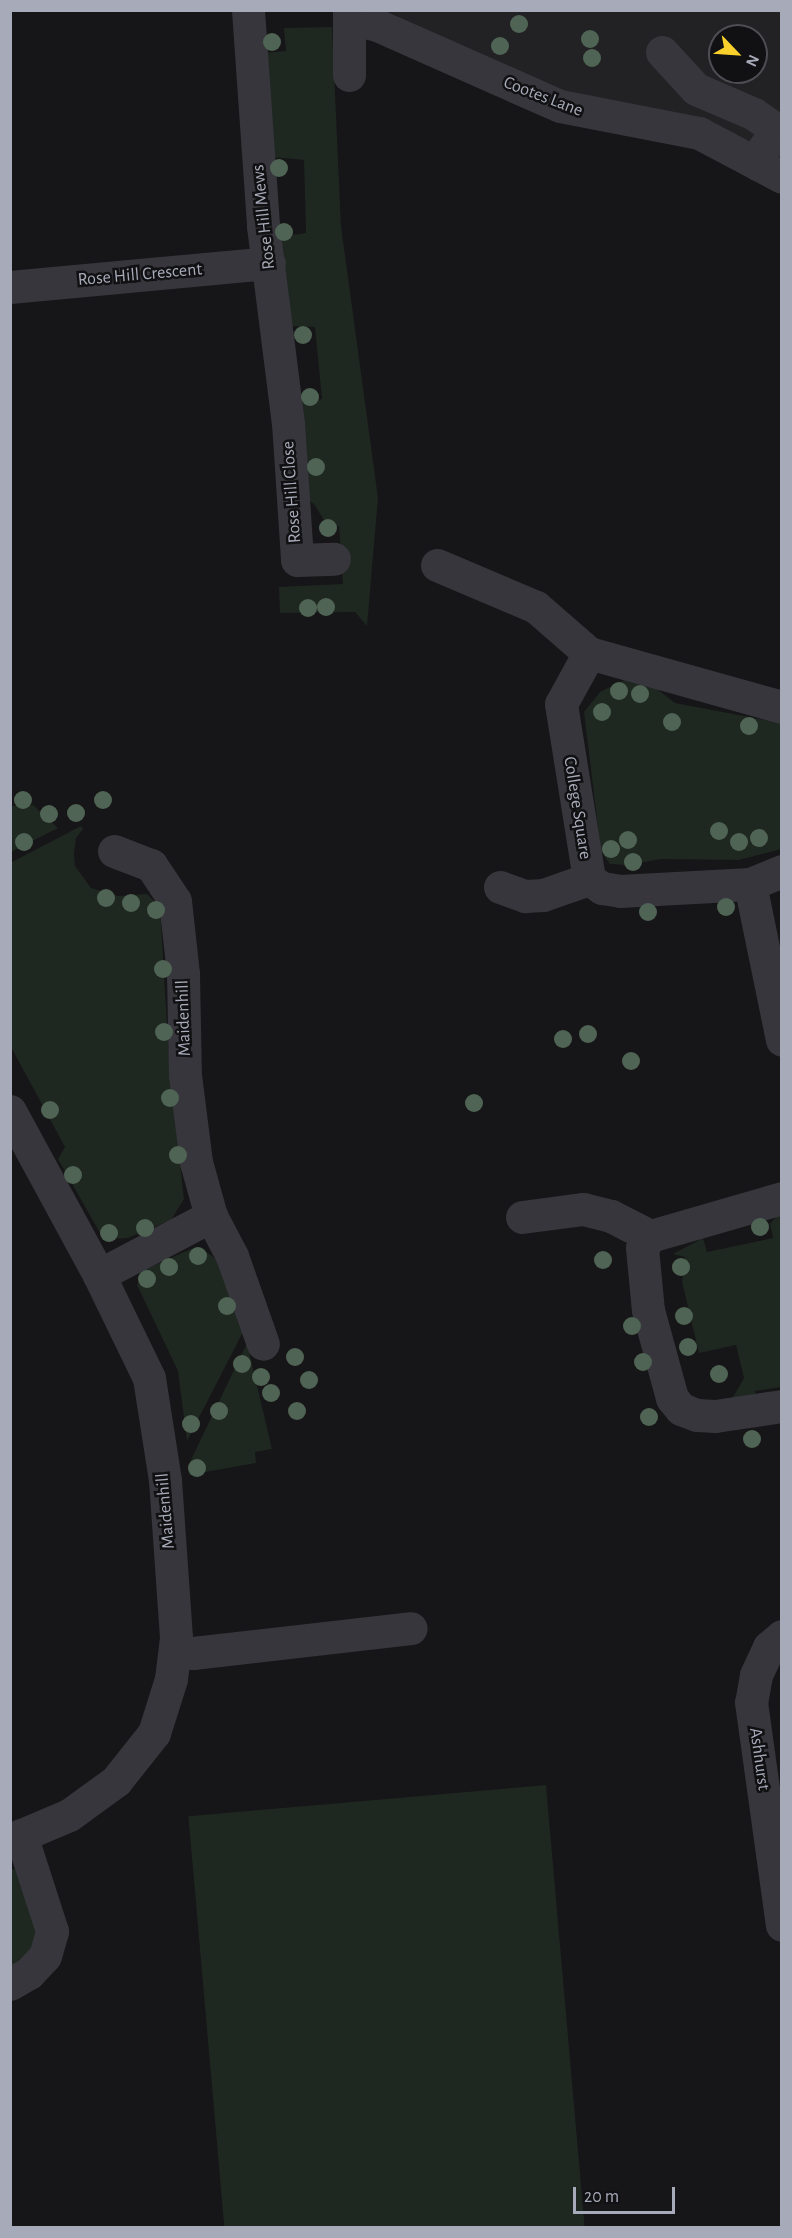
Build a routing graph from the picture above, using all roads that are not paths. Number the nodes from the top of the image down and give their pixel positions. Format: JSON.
{"nodes":[{"id":1,"x":248,"y":10,"type":"edge"},
{"id":2,"x":349,"y":14,"type":"edge"},
{"id":3,"x":662,"y":52,"type":"dead end"},
{"id":4,"x":350,"y":75,"type":"dead end"},
{"id":5,"x":770,"y":171,"type":"edge"},
{"id":6,"x":269,"y":263,"type":"junction"},
{"id":7,"x":10,"y":287,"type":"edge"},
{"id":8,"x":288,"y":423,"type":"joint"},
{"id":9,"x":334,"y":559,"type":"dead end"},
{"id":10,"x":437,"y":565,"type":"dead end"},
{"id":11,"x":590,"y":652,"type":"junction"},
{"id":12,"x":782,"y":707,"type":"edge"},
{"id":13,"x":114,"y":851,"type":"dead end"},
{"id":14,"x":782,"y":871,"type":"edge"},
{"id":15,"x":589,"y":879,"type":"junction"},
{"id":16,"x":750,"y":884,"type":"junction"},
{"id":17,"x":500,"y":887,"type":"dead end"},
{"id":18,"x":782,"y":1040,"type":"edge"},
{"id":19,"x":10,"y":1111,"type":"edge"},
{"id":20,"x":782,"y":1198,"type":"edge"},
{"id":21,"x":211,"y":1216,"type":"junction"},
{"id":22,"x":522,"y":1217,"type":"dead end"},
{"id":23,"x":650,"y":1236,"type":"junction"},
{"id":24,"x":99,"y":1275,"type":"junction"},
{"id":25,"x":263,"y":1344,"type":"dead end"},
{"id":26,"x":782,"y":1406,"type":"edge"},
{"id":27,"x":411,"y":1628,"type":"dead end"},
{"id":28,"x":782,"y":1636,"type":"edge"},
{"id":29,"x":175,"y":1652,"type":"junction"},
{"id":30,"x":16,"y":1838,"type":"edge"},
{"id":31,"x":782,"y":1925,"type":"edge"},
{"id":32,"x":10,"y":1984,"type":"edge"}],
"edges":[{"from":1,"to":6,"type":"street","name":"Rose Hill Mews"},
{"from":2,"to":4,"type":"street"},
{"from":2,"to":5,"type":"street","name":"Cootes Lane"},
{"from":3,"to":5,"type":"street"},
{"from":6,"to":7,"type":"street","name":"Rose Hill Crescent"},
{"from":6,"to":8,"type":"street","name":"Rose Hill Mews"},
{"from":8,"to":9,"type":"street","name":"Rose Hill Close"},
{"from":10,"to":11,"type":"street"},
{"from":11,"to":12,"type":"street"},
{"from":11,"to":15,"type":"street","name":"College Square"},
{"from":13,"to":21,"type":"street","name":"Maidenhill"},
{"from":14,"to":16,"type":"street","name":"College Square"},
{"from":15,"to":16,"type":"street","name":"College Square"},
{"from":15,"to":17,"type":"street"},
{"from":16,"to":18,"type":"street"},
{"from":19,"to":24,"type":"street","name":"Maidenhill"},
{"from":20,"to":23,"type":"street"},
{"from":21,"to":24,"type":"street"},
{"from":21,"to":25,"type":"street","name":"Maidenhill"},
{"from":22,"to":23,"type":"street"},
{"from":23,"to":26,"type":"street"},
{"from":24,"to":29,"type":"street","name":"Maidenhill"},
{"from":27,"to":29,"type":"street"},
{"from":28,"to":31,"type":"street","name":"Ashhurst"},
{"from":29,"to":30,"type":"street","name":"Maidenhill"},
{"from":30,"to":32,"type":"street","name":"Maidenhill"}]}
